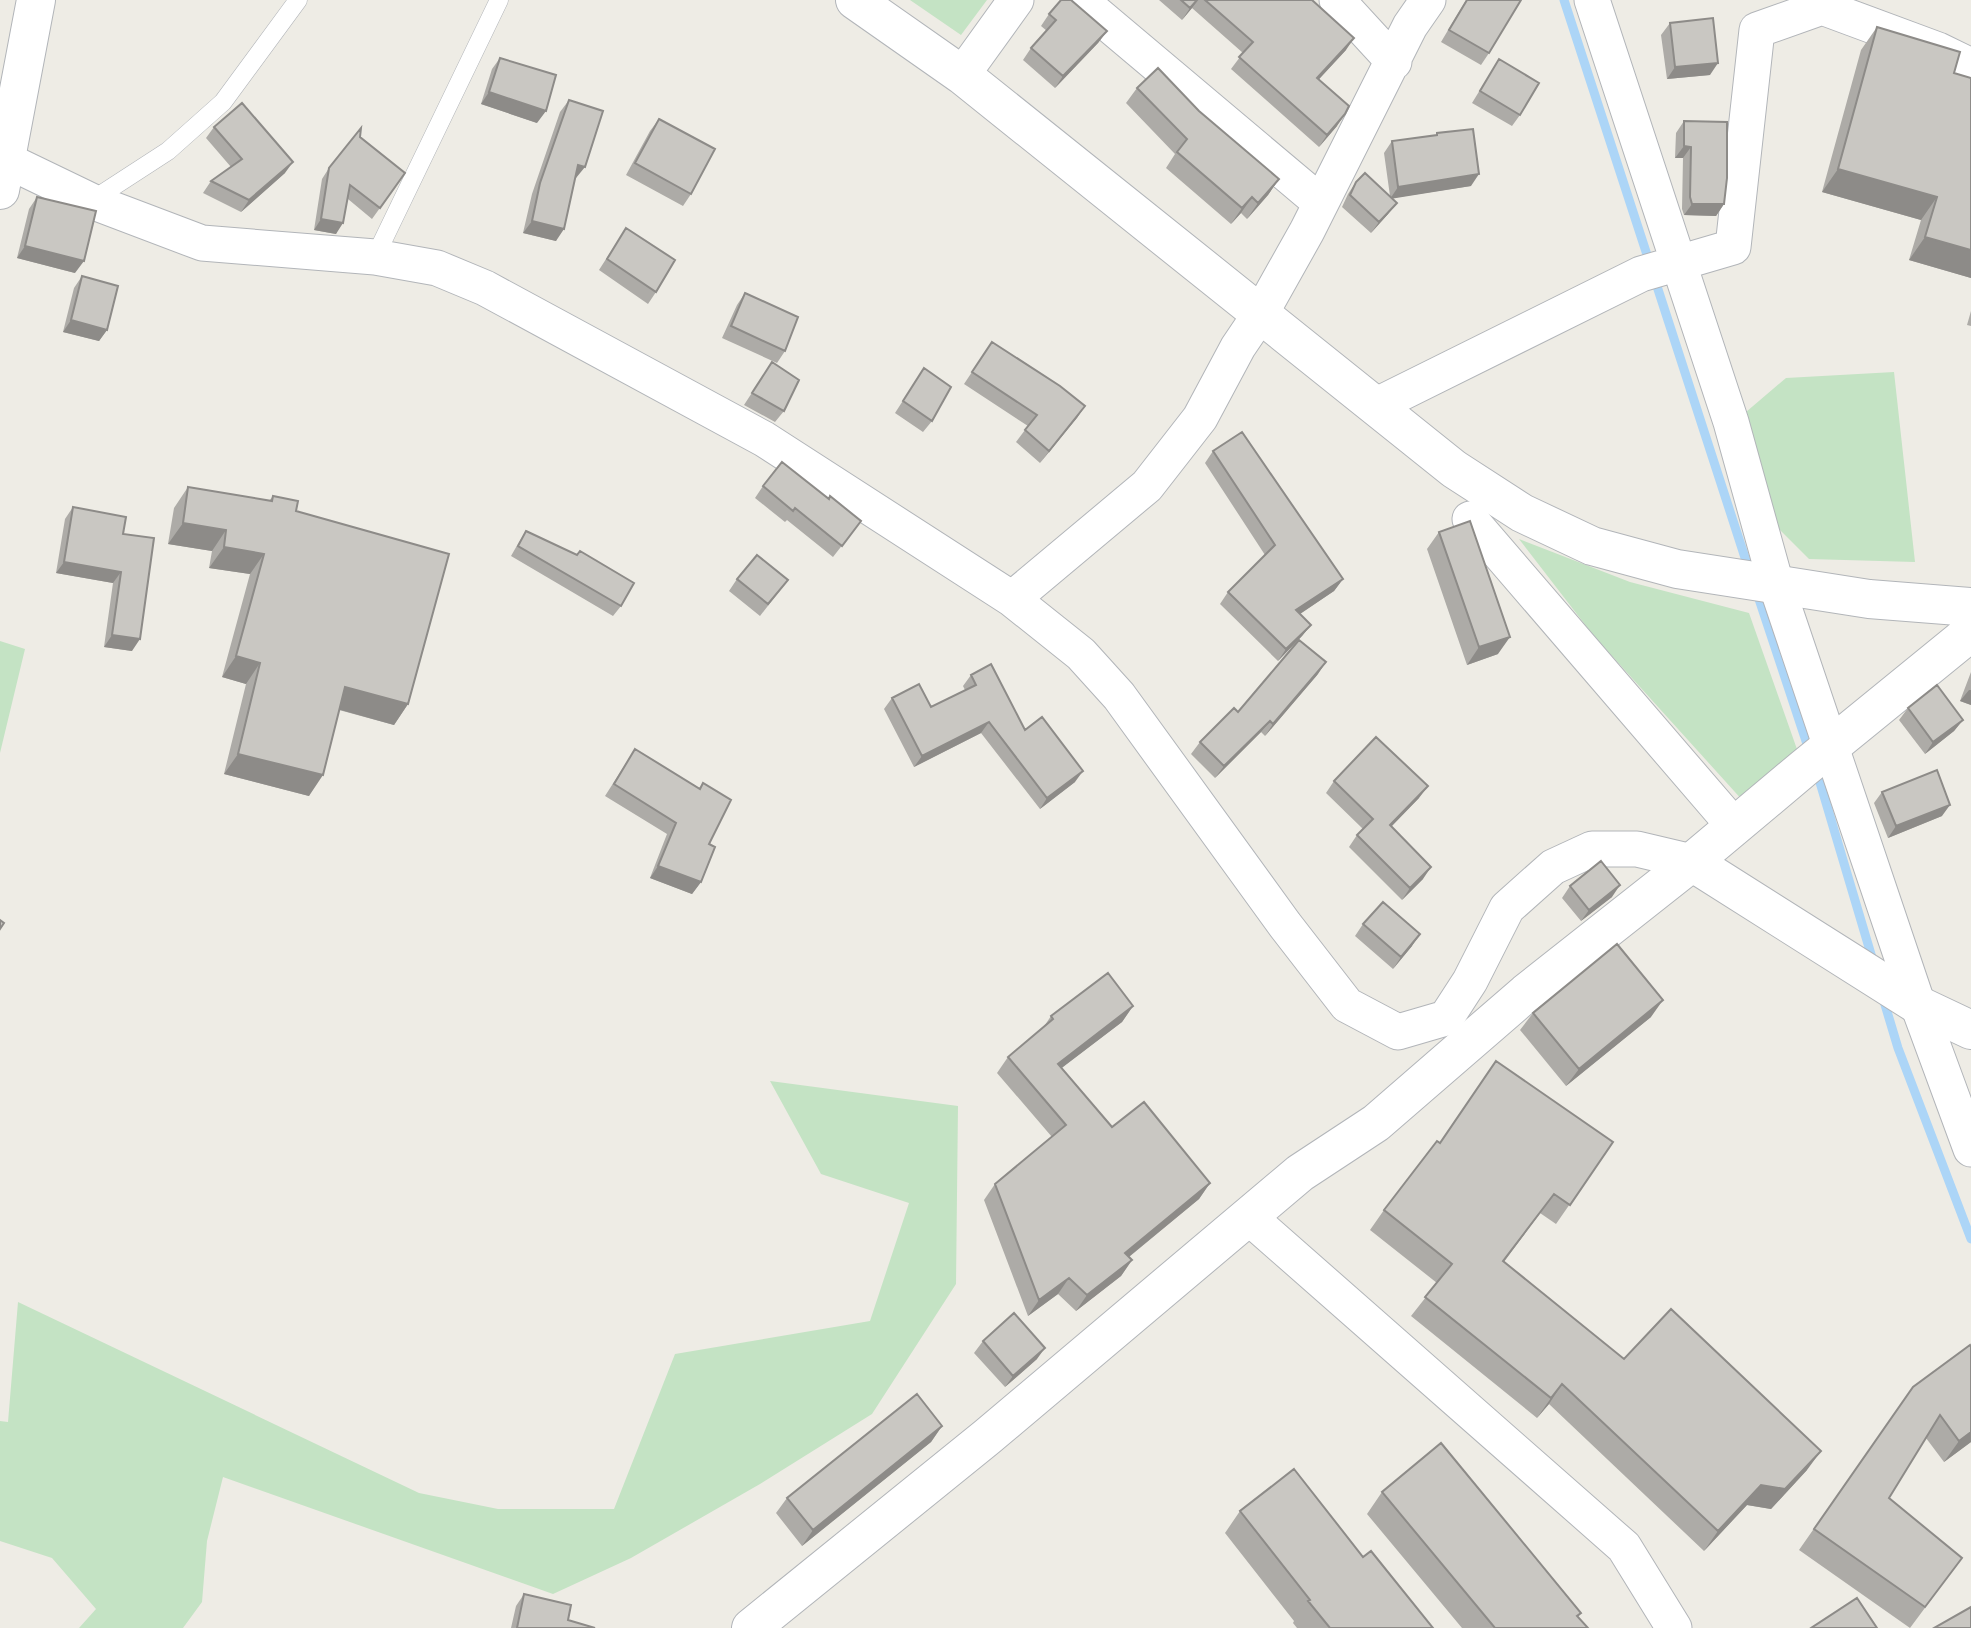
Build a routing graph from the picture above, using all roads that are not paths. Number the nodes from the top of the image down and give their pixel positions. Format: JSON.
{"nodes":[{"id":1,"x":36,"y":0,"type":"edge"},
{"id":2,"x":298,"y":0,"type":"edge"},
{"id":3,"x":499,"y":0,"type":"edge"},
{"id":4,"x":855,"y":0,"type":"edge"},
{"id":5,"x":1016,"y":0,"type":"edge"},
{"id":6,"x":1080,"y":0,"type":"edge"},
{"id":7,"x":1337,"y":0,"type":"edge"},
{"id":8,"x":1428,"y":0,"type":"edge"},
{"id":9,"x":1592,"y":0,"type":"edge"},
{"id":10,"x":1822,"y":4,"type":"edge"},
{"id":11,"x":1394,"y":62,"type":"junction"},
{"id":12,"x":1971,"y":66,"type":"edge"},
{"id":13,"x":962,"y":75,"type":"junction"},
{"id":14,"x":3,"y":175,"type":"edge"},
{"id":15,"x":91,"y":201,"type":"junction"},
{"id":16,"x":1321,"y":203,"type":"junction"},
{"id":17,"x":375,"y":257,"type":"junction"},
{"id":18,"x":1677,"y":264,"type":"junction"},
{"id":19,"x":1261,"y":313,"type":"junction"},
{"id":20,"x":1377,"y":405,"type":"junction"},
{"id":21,"x":1470,"y":519,"type":"edge"},
{"id":22,"x":1759,"y":581,"type":"junction"},
{"id":23,"x":1012,"y":599,"type":"junction"},
{"id":24,"x":1971,"y":607,"type":"edge"},
{"id":25,"x":1971,"y":632,"type":"edge"},
{"id":26,"x":1818,"y":756,"type":"junction"},
{"id":27,"x":1735,"y":827,"type":"junction"},
{"id":28,"x":1692,"y":862,"type":"junction"},
{"id":29,"x":1910,"y":999,"type":"junction"},
{"id":30,"x":1971,"y":1030,"type":"edge"},
{"id":31,"x":1971,"y":1149,"type":"edge"},
{"id":32,"x":1250,"y":1218,"type":"junction"},
{"id":33,"x":751,"y":1628,"type":"edge"},
{"id":34,"x":1674,"y":1628,"type":"edge"}],
"edges":[{"from":1,"to":14,"type":"street"},
{"from":2,"to":15,"type":"lane"},
{"from":3,"to":17,"type":"lane"},
{"from":4,"to":13,"type":"street"},
{"from":5,"to":13,"type":"street"},
{"from":6,"to":16,"type":"street"},
{"from":7,"to":11,"type":"street"},
{"from":8,"to":11,"type":"street"},
{"from":9,"to":18,"type":"street"},
{"from":10,"to":12,"type":"street"},
{"from":10,"to":18,"type":"street"},
{"from":11,"to":16,"type":"street"},
{"from":13,"to":19,"type":"street"},
{"from":14,"to":15,"type":"street"},
{"from":15,"to":17,"type":"street"},
{"from":16,"to":19,"type":"street"},
{"from":17,"to":23,"type":"street"},
{"from":18,"to":20,"type":"street"},
{"from":18,"to":22,"type":"street"},
{"from":19,"to":20,"type":"street"},
{"from":19,"to":23,"type":"street"},
{"from":20,"to":22,"type":"street"},
{"from":21,"to":27,"type":"street"},
{"from":22,"to":24,"type":"street"},
{"from":22,"to":26,"type":"street"},
{"from":23,"to":28,"type":"street"},
{"from":25,"to":26,"type":"street"},
{"from":26,"to":27,"type":"street"},
{"from":26,"to":29,"type":"street"},
{"from":27,"to":28,"type":"street"},
{"from":28,"to":29,"type":"street"},
{"from":28,"to":32,"type":"street"},
{"from":29,"to":30,"type":"street"},
{"from":29,"to":31,"type":"street"},
{"from":32,"to":33,"type":"street"},
{"from":32,"to":34,"type":"street"}]}
